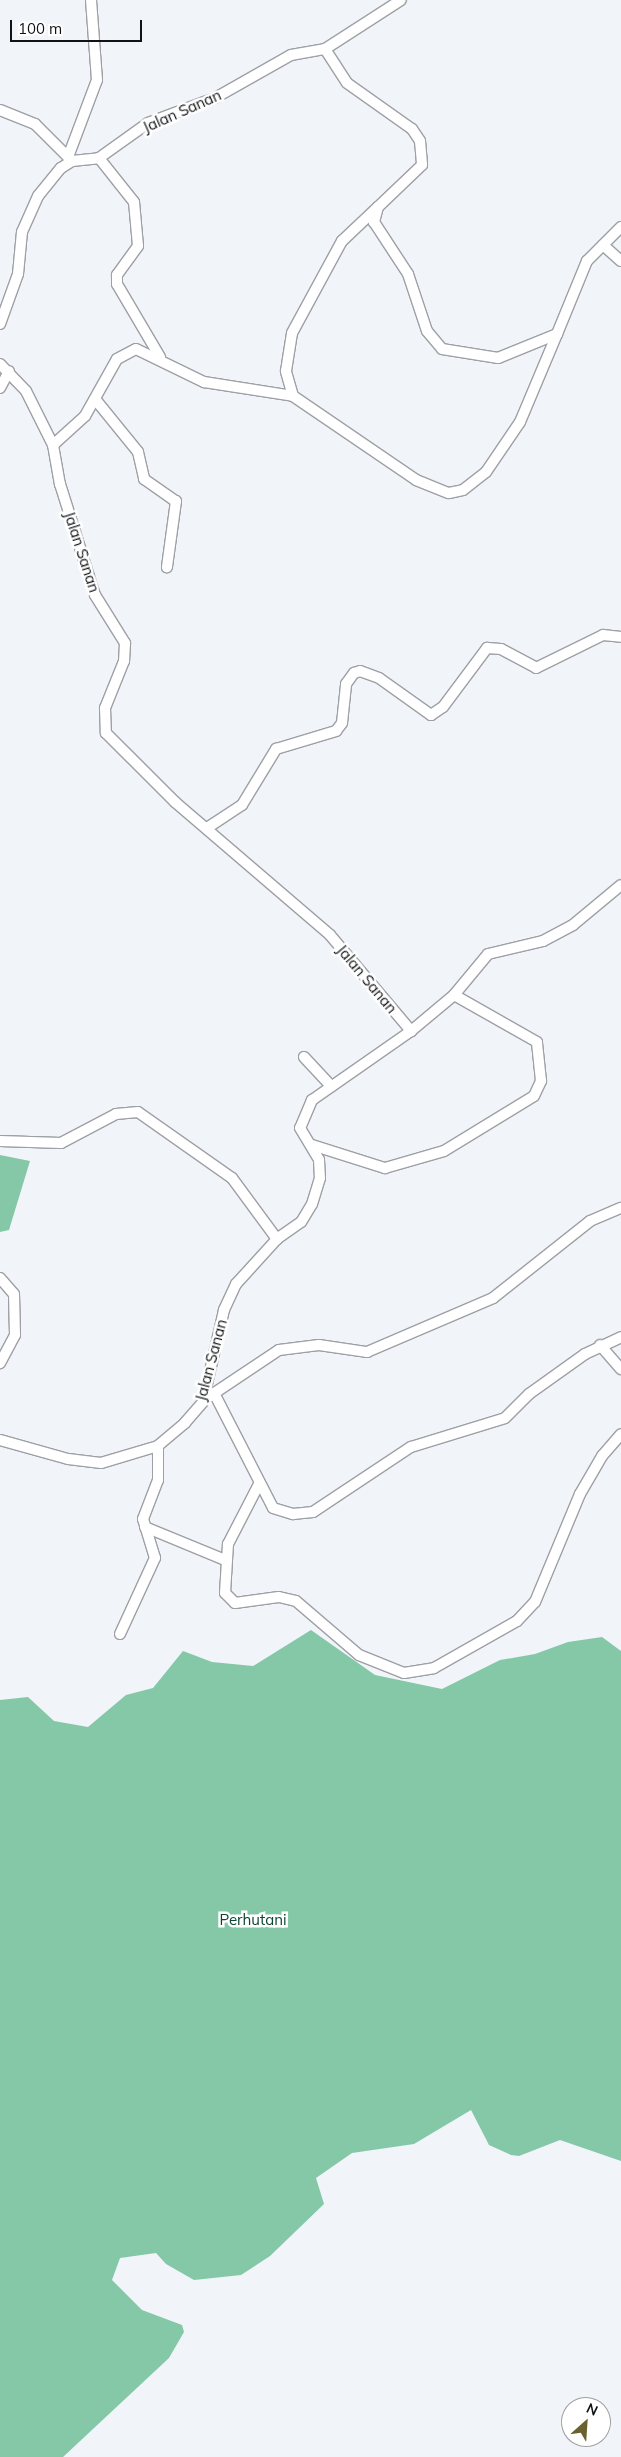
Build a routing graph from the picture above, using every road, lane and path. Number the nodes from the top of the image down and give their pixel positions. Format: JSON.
{"nodes":[{"id":1,"x":91,"y":0,"type":"edge"},
{"id":2,"x":401,"y":0,"type":"edge"},
{"id":3,"x":324,"y":49,"type":"junction"},
{"id":4,"x":0,"y":110,"type":"edge"},
{"id":5,"x":99,"y":158,"type":"junction"},
{"id":6,"x":70,"y":159,"type":"junction"},
{"id":7,"x":378,"y":207,"type":"junction"},
{"id":8,"x":621,"y":227,"type":"edge"},
{"id":9,"x":603,"y":245,"type":"junction"},
{"id":10,"x":621,"y":261,"type":"edge"},
{"id":11,"x":0,"y":324,"type":"edge"},
{"id":12,"x":557,"y":334,"type":"junction"},
{"id":13,"x":160,"y":357,"type":"junction"},
{"id":14,"x":0,"y":364,"type":"edge"},
{"id":15,"x":9,"y":371,"type":"junction"},
{"id":16,"x":0,"y":388,"type":"edge"},
{"id":17,"x":293,"y":396,"type":"junction"},
{"id":18,"x":94,"y":399,"type":"junction"},
{"id":19,"x":53,"y":445,"type":"junction"},
{"id":20,"x":166,"y":567,"type":"dead end"},
{"id":21,"x":621,"y":637,"type":"edge"},
{"id":22,"x":207,"y":828,"type":"junction"},
{"id":23,"x":621,"y":886,"type":"edge"},
{"id":24,"x":454,"y":995,"type":"junction"},
{"id":25,"x":411,"y":1031,"type":"junction"},
{"id":26,"x":304,"y":1057,"type":"dead end"},
{"id":27,"x":332,"y":1086,"type":"junction"},
{"id":28,"x":0,"y":1141,"type":"edge"},
{"id":29,"x":312,"y":1145,"type":"junction"},
{"id":30,"x":621,"y":1208,"type":"edge"},
{"id":31,"x":277,"y":1239,"type":"junction"},
{"id":32,"x":0,"y":1278,"type":"edge"},
{"id":33,"x":621,"y":1337,"type":"edge"},
{"id":34,"x":600,"y":1345,"type":"junction"},
{"id":35,"x":0,"y":1363,"type":"edge"},
{"id":36,"x":621,"y":1369,"type":"edge"},
{"id":37,"x":214,"y":1393,"type":"junction"},
{"id":38,"x":203,"y":1402,"type":"junction"},
{"id":39,"x":621,"y":1434,"type":"edge"},
{"id":40,"x":0,"y":1440,"type":"edge"},
{"id":41,"x":158,"y":1446,"type":"junction"},
{"id":42,"x":259,"y":1484,"type":"junction"},
{"id":43,"x":146,"y":1527,"type":"junction"},
{"id":44,"x":225,"y":1560,"type":"junction"},
{"id":45,"x":120,"y":1634,"type":"dead end"}],
"edges":[{"from":1,"to":6,"type":"street"},
{"from":2,"to":3,"type":"street","name":"Jalan Sanan"},
{"from":3,"to":5,"type":"street","name":"Jalan Sanan"},
{"from":3,"to":7,"type":"street"},
{"from":4,"to":6,"type":"street"},
{"from":5,"to":6,"type":"street","name":"Jalan Sanan"},
{"from":5,"to":13,"type":"street"},
{"from":6,"to":11,"type":"street"},
{"from":7,"to":12,"type":"street"},
{"from":7,"to":17,"type":"street"},
{"from":8,"to":9,"type":"street"},
{"from":9,"to":10,"type":"street"},
{"from":9,"to":12,"type":"street"},
{"from":12,"to":17,"type":"street"},
{"from":13,"to":17,"type":"street"},
{"from":13,"to":18,"type":"street"},
{"from":14,"to":15,"type":"street","name":"Jalan Sanan"},
{"from":15,"to":16,"type":"street"},
{"from":15,"to":19,"type":"street","name":"Jalan Sanan"},
{"from":18,"to":19,"type":"street"},
{"from":18,"to":20,"type":"street"},
{"from":19,"to":22,"type":"street","name":"Jalan Sanan"},
{"from":21,"to":22,"type":"street"},
{"from":22,"to":25,"type":"street","name":"Jalan Sanan"},
{"from":23,"to":24,"type":"street"},
{"from":24,"to":25,"type":"street"},
{"from":24,"to":29,"type":"street"},
{"from":25,"to":27,"type":"street","name":"Jalan Sanan"},
{"from":26,"to":27,"type":"street"},
{"from":27,"to":29,"type":"street","name":"Jalan Sanan"},
{"from":28,"to":31,"type":"street"},
{"from":29,"to":31,"type":"street","name":"Jalan Sanan"},
{"from":30,"to":37,"type":"street"},
{"from":31,"to":38,"type":"street","name":"Jalan Sanan"},
{"from":32,"to":35,"type":"street"},
{"from":33,"to":34,"type":"street"},
{"from":34,"to":36,"type":"street"},
{"from":34,"to":42,"type":"street"},
{"from":37,"to":38,"type":"street"},
{"from":37,"to":42,"type":"street"},
{"from":38,"to":41,"type":"street","name":"Jalan Sanan"},
{"from":39,"to":44,"type":"street"},
{"from":40,"to":41,"type":"street"},
{"from":41,"to":43,"type":"street"},
{"from":42,"to":44,"type":"street"},
{"from":43,"to":44,"type":"street"},
{"from":43,"to":45,"type":"street"}]}
